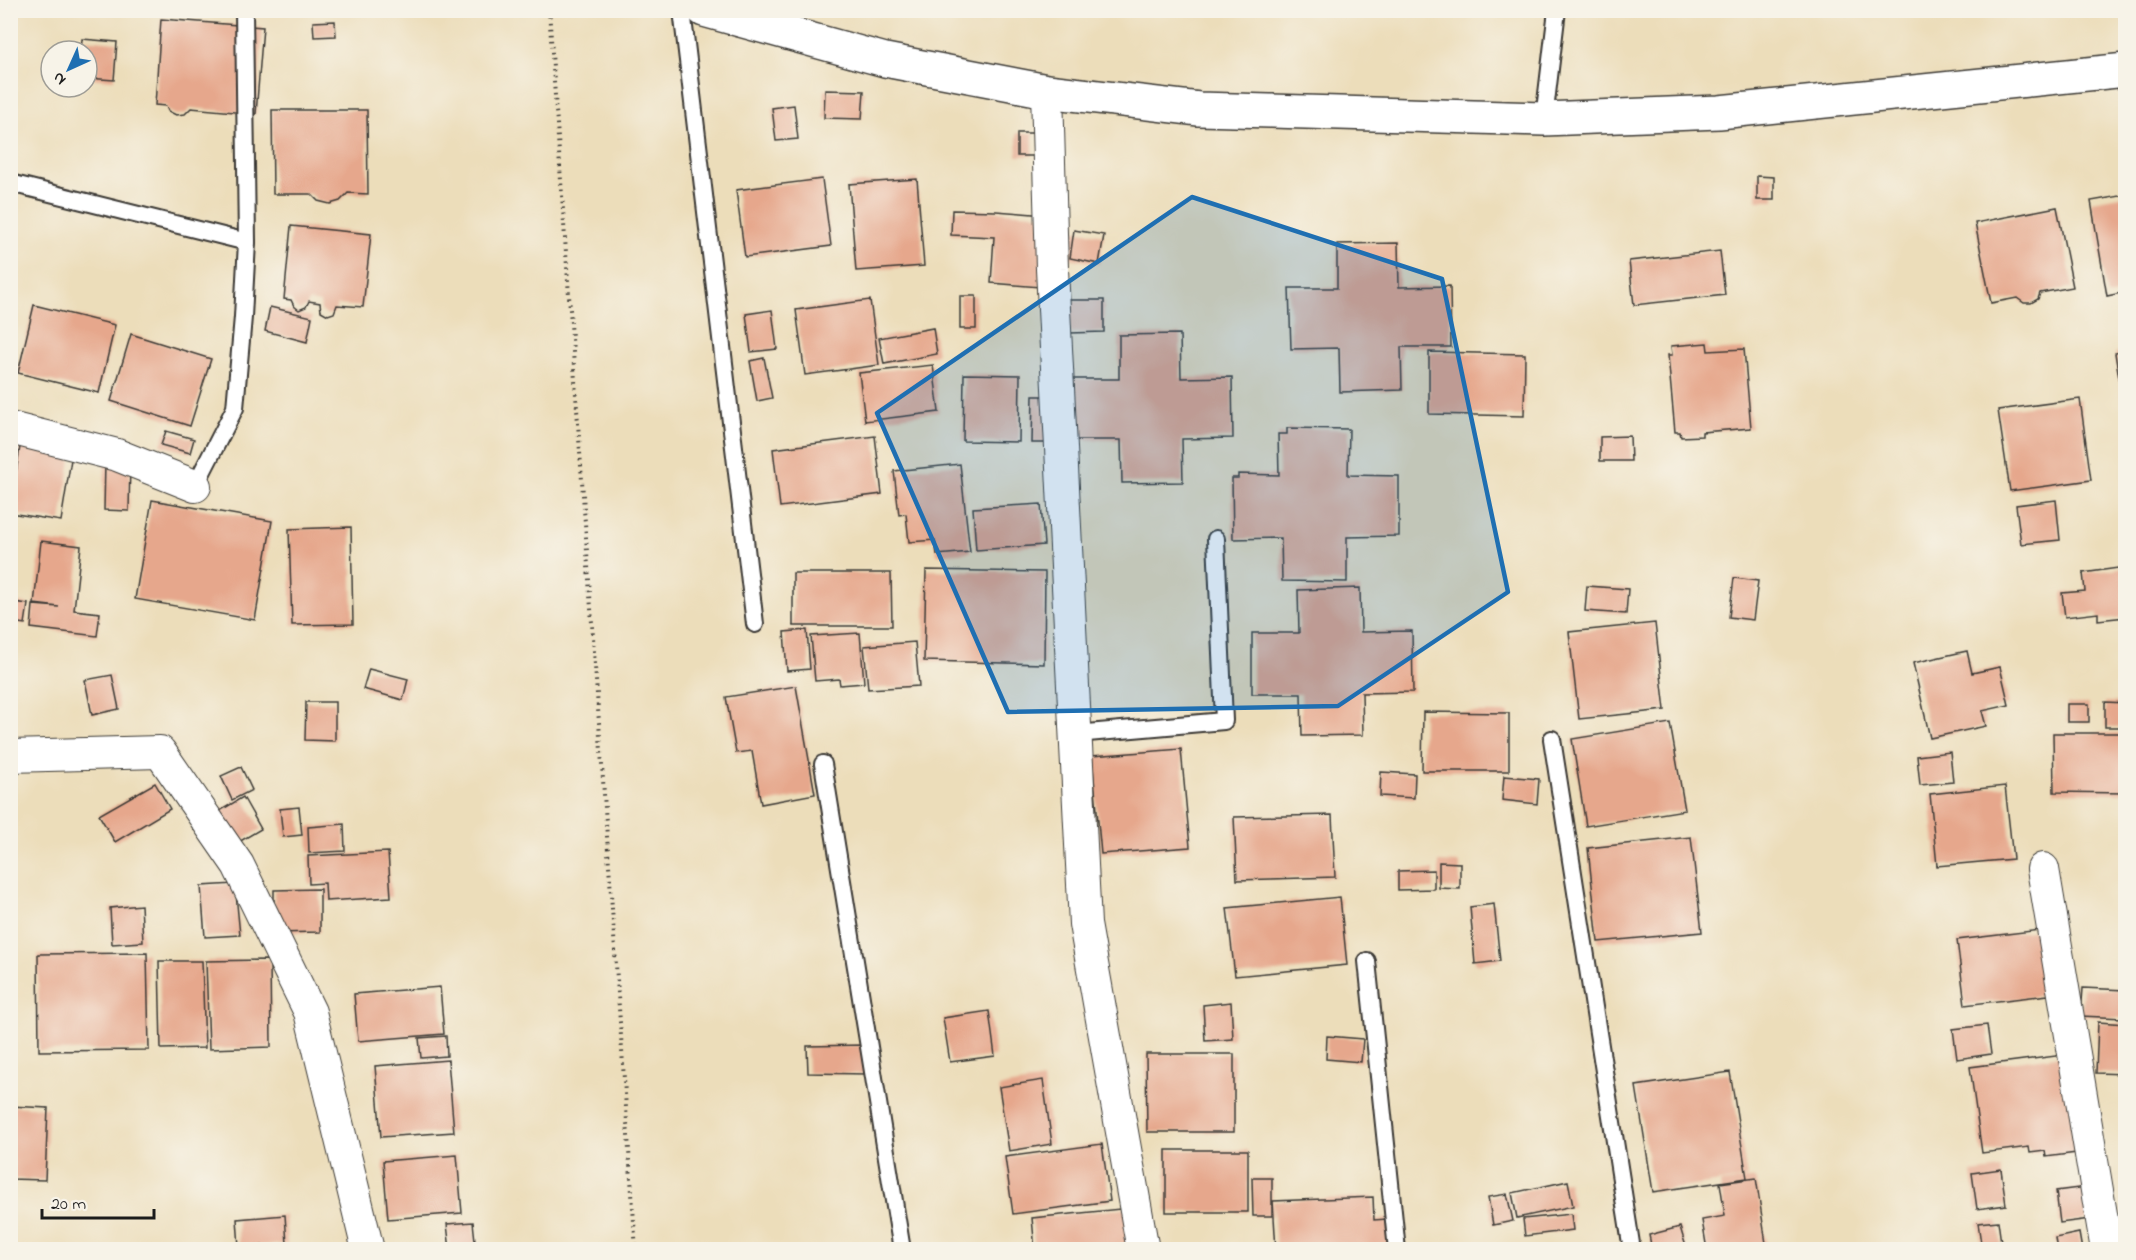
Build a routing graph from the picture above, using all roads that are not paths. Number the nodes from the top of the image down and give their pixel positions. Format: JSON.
{"nodes":[{"id":1,"x":244,"y":10,"type":"edge"},
{"id":2,"x":682,"y":10,"type":"edge"},
{"id":3,"x":705,"y":10,"type":"edge"},
{"id":4,"x":1557,"y":10,"type":"edge"},
{"id":5,"x":2126,"y":70,"type":"edge"},
{"id":6,"x":1047,"y":92,"type":"junction"},
{"id":7,"x":1544,"y":119,"type":"junction"},
{"id":8,"x":10,"y":183,"type":"edge"},
{"id":9,"x":247,"y":242,"type":"junction"},
{"id":10,"x":10,"y":428,"type":"edge"},
{"id":11,"x":195,"y":486,"type":"joint"},
{"id":12,"x":1216,"y":539,"type":"dead end"},
{"id":13,"x":755,"y":624,"type":"dead end"},
{"id":14,"x":1076,"y":734,"type":"junction"},
{"id":15,"x":1552,"y":739,"type":"dead end"},
{"id":16,"x":10,"y":756,"type":"edge"},
{"id":17,"x":824,"y":764,"type":"dead end"},
{"id":18,"x":2043,"y":869,"type":"dead end"},
{"id":19,"x":1367,"y":961,"type":"dead end"},
{"id":20,"x":368,"y":1250,"type":"edge"},
{"id":21,"x":902,"y":1250,"type":"edge"},
{"id":22,"x":1143,"y":1250,"type":"edge"},
{"id":23,"x":1397,"y":1250,"type":"edge"},
{"id":24,"x":1632,"y":1250,"type":"edge"},
{"id":25,"x":2107,"y":1250,"type":"edge"}],
"edges":[{"from":1,"to":9,"type":"lane"},
{"from":2,"to":13,"type":"lane"},
{"from":3,"to":6,"type":"street"},
{"from":4,"to":7,"type":"lane"},
{"from":5,"to":7,"type":"street"},
{"from":6,"to":7,"type":"street"},
{"from":6,"to":14,"type":"street"},
{"from":8,"to":9,"type":"lane"},
{"from":9,"to":11,"type":"lane"},
{"from":10,"to":11,"type":"street"},
{"from":12,"to":14,"type":"lane"},
{"from":14,"to":22,"type":"street"},
{"from":15,"to":24,"type":"lane"},
{"from":16,"to":20,"type":"street"},
{"from":17,"to":21,"type":"lane"},
{"from":18,"to":25,"type":"street"},
{"from":19,"to":23,"type":"lane"}]}
